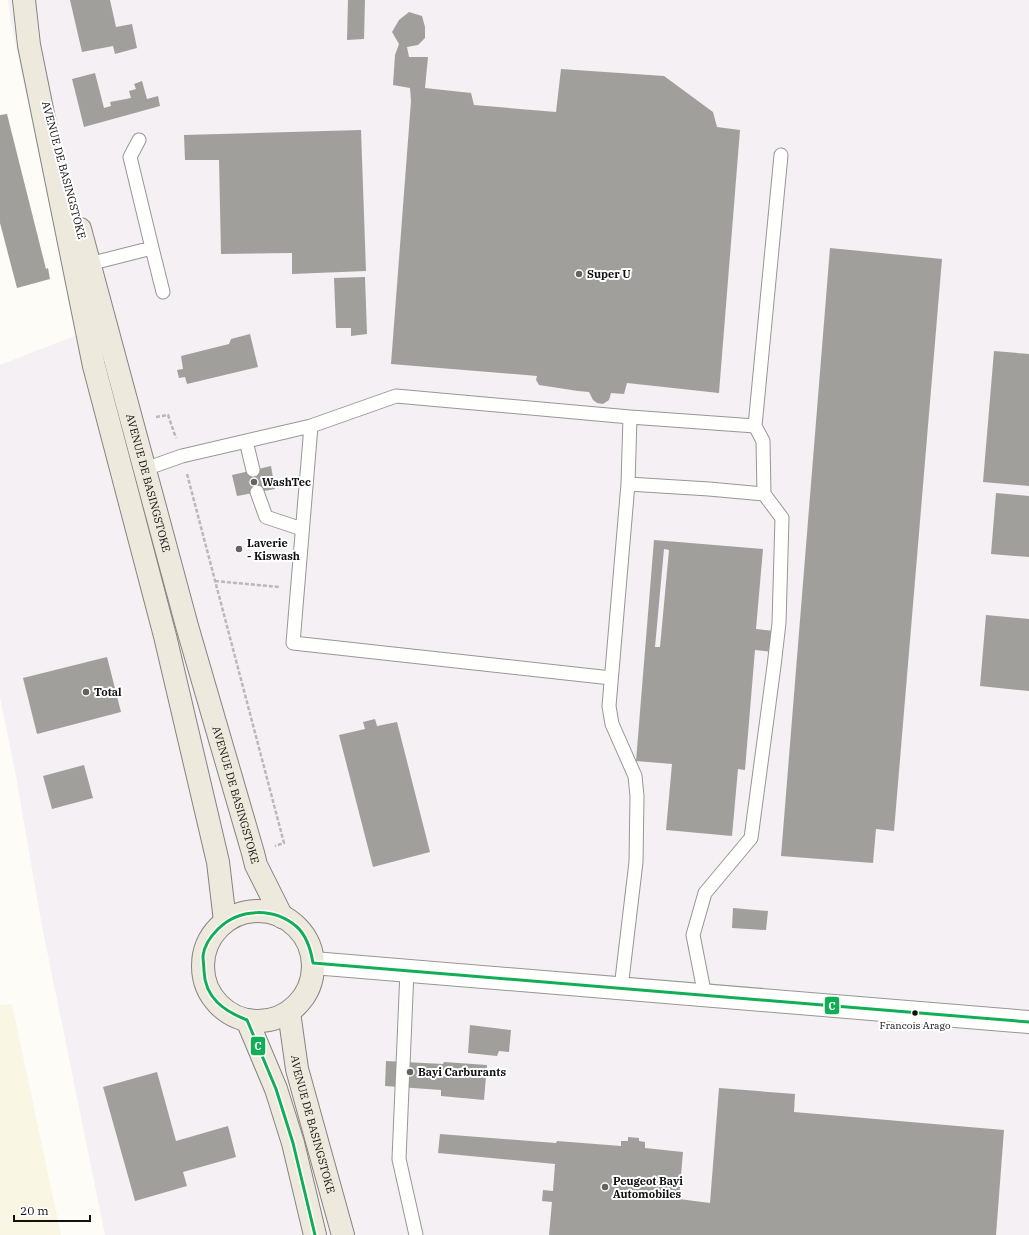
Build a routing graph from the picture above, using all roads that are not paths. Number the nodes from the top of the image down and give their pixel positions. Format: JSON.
{"nodes":[{"id":1,"x":24,"y":0,"type":"edge"},
{"id":2,"x":29,"y":45,"type":"junction"},
{"id":3,"x":139,"y":140,"type":"dead end"},
{"id":4,"x":781,"y":155,"type":"dead end"},
{"id":5,"x":152,"y":248,"type":"junction"},
{"id":6,"x":90,"y":264,"type":"junction"},
{"id":7,"x":163,"y":292,"type":"dead end"},
{"id":8,"x":630,"y":417,"type":"junction"},
{"id":9,"x":311,"y":426,"type":"junction"},
{"id":10,"x":755,"y":426,"type":"junction"},
{"id":11,"x":246,"y":441,"type":"junction"},
{"id":12,"x":145,"y":469,"type":"junction"},
{"id":13,"x":253,"y":470,"type":"dead end"},
{"id":14,"x":628,"y":484,"type":"junction"},
{"id":15,"x":257,"y":492,"type":"dead end"},
{"id":16,"x":764,"y":494,"type":"junction"},
{"id":17,"x":302,"y":529,"type":"junction"},
{"id":18,"x":611,"y":678,"type":"junction"},
{"id":19,"x":282,"y":916,"type":"junction"},
{"id":20,"x":226,"y":921,"type":"junction"},
{"id":21,"x":313,"y":963,"type":"junction"},
{"id":22,"x":407,"y":971,"type":"junction"},
{"id":23,"x":620,"y":988,"type":"junction"},
{"id":24,"x":705,"y":996,"type":"junction"},
{"id":25,"x":289,"y":1012,"type":"junction"},
{"id":26,"x":247,"y":1020,"type":"junction"},
{"id":27,"x":1029,"y":1022,"type":"edge"},
{"id":28,"x":315,"y":1235,"type":"edge"},
{"id":29,"x":343,"y":1235,"type":"edge"},
{"id":30,"x":416,"y":1235,"type":"edge"}],
"edges":[{"from":1,"to":2,"type":"main road","name":"AVENUE DE BASINGSTOKE"},
{"from":2,"to":6,"type":"main road","name":"AVENUE DE BASINGSTOKE"},
{"from":2,"to":20,"type":"main road","name":"AVENUE DE BASINGSTOKE"},
{"from":3,"to":5,"type":"lane"},
{"from":4,"to":10,"type":"lane"},
{"from":5,"to":6,"type":"lane"},
{"from":5,"to":7,"type":"lane"},
{"from":6,"to":12,"type":"main road","name":"AVENUE DE BASINGSTOKE"},
{"from":8,"to":9,"type":"lane"},
{"from":8,"to":10,"type":"lane"},
{"from":8,"to":14,"type":"lane"},
{"from":9,"to":11,"type":"lane"},
{"from":9,"to":17,"type":"lane"},
{"from":10,"to":16,"type":"lane"},
{"from":11,"to":12,"type":"lane"},
{"from":11,"to":13,"type":"lane"},
{"from":12,"to":19,"type":"main road","name":"AVENUE DE BASINGSTOKE"},
{"from":14,"to":16,"type":"lane"},
{"from":14,"to":18,"type":"lane"},
{"from":15,"to":17,"type":"lane"},
{"from":16,"to":24,"type":"lane"},
{"from":17,"to":18,"type":"lane"},
{"from":18,"to":23,"type":"lane"},
{"from":19,"to":20,"type":"main road"},
{"from":19,"to":21,"type":"main road"},
{"from":20,"to":26,"type":"main road"},
{"from":21,"to":22,"type":"street"},
{"from":21,"to":25,"type":"main road"},
{"from":22,"to":23,"type":"street"},
{"from":22,"to":30,"type":"lane"},
{"from":23,"to":24,"type":"street"},
{"from":24,"to":27,"type":"street"},
{"from":25,"to":26,"type":"main road"},
{"from":25,"to":29,"type":"main road","name":"AVENUE DE BASINGSTOKE"},
{"from":26,"to":28,"type":"main road"}]}
